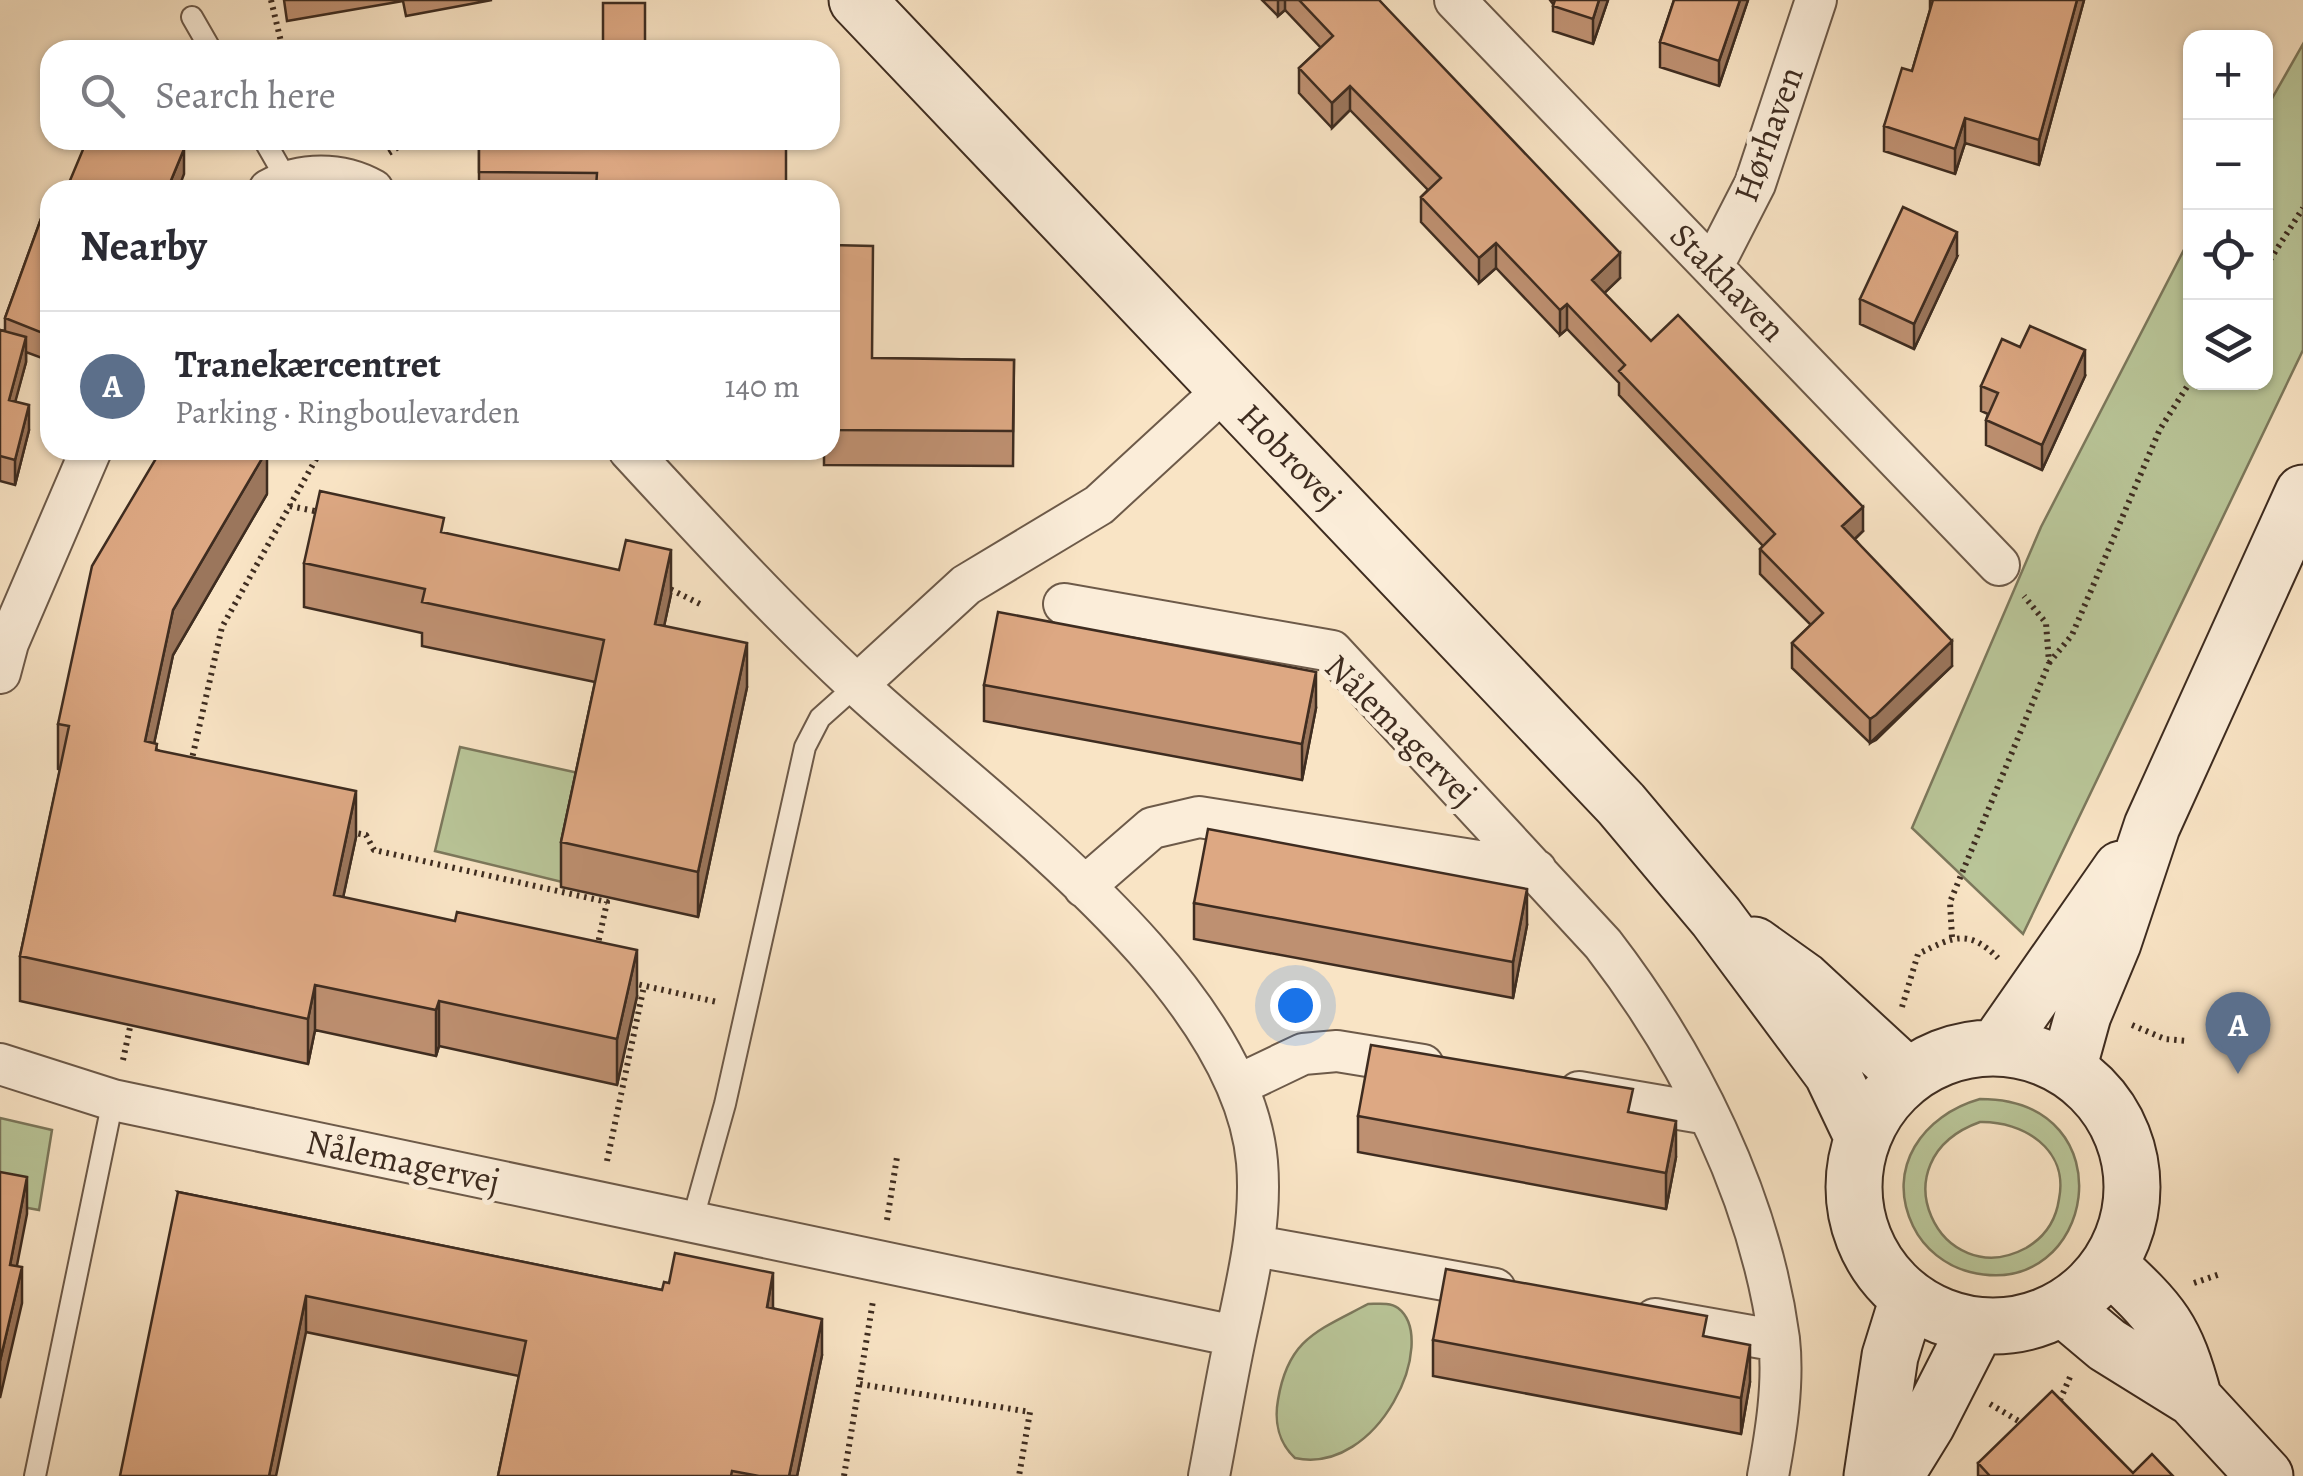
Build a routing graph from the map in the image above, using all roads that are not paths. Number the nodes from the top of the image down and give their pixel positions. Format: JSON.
{"nodes":[{"id":1,"x":856,"y":0,"type":"edge"},
{"id":2,"x":1455,"y":0,"type":"edge"},
{"id":3,"x":1816,"y":0,"type":"edge"},
{"id":4,"x":192,"y":17,"type":"dead end"},
{"id":5,"x":206,"y":40,"type":"edge"},
{"id":6,"x":267,"y":150,"type":"edge"},
{"id":7,"x":276,"y":180,"type":"edge"},
{"id":8,"x":306,"y":180,"type":"edge"},
{"id":9,"x":342,"y":180,"type":"edge"},
{"id":10,"x":1713,"y":266,"type":"junction"},
{"id":11,"x":1225,"y":389,"type":"junction"},
{"id":12,"x":86,"y":460,"type":"edge"},
{"id":13,"x":637,"y":460,"type":"edge"},
{"id":14,"x":2303,"y":494,"type":"edge"},
{"id":15,"x":1999,"y":565,"type":"road end"},
{"id":16,"x":1064,"y":604,"type":"dead end"},
{"id":17,"x":0,"y":673,"type":"edge"},
{"id":18,"x":856,"y":685,"type":"junction"},
{"id":19,"x":2152,"y":826,"type":"junction"},
{"id":20,"x":1536,"y":870,"type":"junction"},
{"id":21,"x":1084,"y":888,"type":"junction"},
{"id":22,"x":1716,"y":917,"type":"junction"},
{"id":23,"x":1997,"y":1047,"type":"junction"},
{"id":24,"x":0,"y":1064,"type":"edge"},
{"id":25,"x":2068,"y":1069,"type":"junction"},
{"id":26,"x":1454,"y":1071,"type":"edge"},
{"id":27,"x":1907,"y":1076,"type":"junction"},
{"id":28,"x":1532,"y":1084,"type":"edge"},
{"id":29,"x":1238,"y":1086,"type":"junction"},
{"id":30,"x":113,"y":1100,"type":"junction"},
{"id":31,"x":1708,"y":1114,"type":"junction"},
{"id":32,"x":1862,"y":1136,"type":"junction"},
{"id":33,"x":692,"y":1222,"type":"junction"},
{"id":34,"x":1255,"y":1246,"type":"junction"},
{"id":35,"x":2109,"y":1265,"type":"junction"},
{"id":36,"x":1527,"y":1295,"type":"edge"},
{"id":37,"x":1908,"y":1298,"type":"junction"},
{"id":38,"x":2062,"y":1308,"type":"junction"},
{"id":39,"x":1624,"y":1313,"type":"edge"},
{"id":40,"x":1977,"y":1326,"type":"junction"},
{"id":41,"x":1236,"y":1336,"type":"junction"},
{"id":42,"x":1779,"y":1341,"type":"junction"},
{"id":43,"x":2194,"y":1398,"type":"junction"},
{"id":44,"x":34,"y":1476,"type":"edge"},
{"id":45,"x":1209,"y":1476,"type":"edge"},
{"id":46,"x":1768,"y":1476,"type":"edge"},
{"id":47,"x":1872,"y":1476,"type":"edge"},
{"id":48,"x":1895,"y":1476,"type":"edge"},
{"id":49,"x":2265,"y":1476,"type":"edge"}],
"edges":[{"from":1,"to":11,"type":"main road","name":"Hobrovej"},
{"from":2,"to":10,"type":"street","name":"Stakhaven"},
{"from":3,"to":10,"type":"street","name":"Hørhaven"},
{"from":4,"to":5,"type":"lane"},
{"from":6,"to":7,"type":"lane"},
{"from":8,"to":9,"type":"street"},
{"from":10,"to":15,"type":"street","name":"Stakhaven"},
{"from":11,"to":18,"type":"street"},
{"from":11,"to":22,"type":"main road","name":"Hobrovej"},
{"from":12,"to":17,"type":"street"},
{"from":13,"to":18,"type":"street"},
{"from":14,"to":19,"type":"main road"},
{"from":16,"to":20,"type":"street","name":"Nålemagervej"},
{"from":18,"to":21,"type":"street"},
{"from":18,"to":33,"type":"lane"},
{"from":19,"to":23,"type":"main road"},
{"from":19,"to":25,"type":"main road"},
{"from":20,"to":21,"type":"street","name":"Nålemagervej"},
{"from":20,"to":31,"type":"street","name":"Nålemagervej"},
{"from":21,"to":29,"type":"street"},
{"from":22,"to":27,"type":"main road","name":"Hobrovej"},
{"from":22,"to":32,"type":"main road","name":"Hobrovej"},
{"from":23,"to":25,"type":"main road"},
{"from":23,"to":27,"type":"main road"},
{"from":24,"to":30,"type":"street","name":"Nålemagervej"},
{"from":25,"to":35,"type":"main road"},
{"from":26,"to":29,"type":"street"},
{"from":27,"to":32,"type":"main road"},
{"from":28,"to":31,"type":"street"},
{"from":29,"to":34,"type":"street"},
{"from":30,"to":33,"type":"street","name":"Nålemagervej"},
{"from":30,"to":44,"type":"lane"},
{"from":31,"to":42,"type":"street","name":"Nålemagervej"},
{"from":32,"to":37,"type":"main road"},
{"from":33,"to":41,"type":"street","name":"Nålemagervej"},
{"from":34,"to":36,"type":"street"},
{"from":34,"to":41,"type":"street"},
{"from":35,"to":38,"type":"main road"},
{"from":35,"to":43,"type":"main road"},
{"from":37,"to":40,"type":"main road"},
{"from":37,"to":47,"type":"main road"},
{"from":38,"to":40,"type":"main road"},
{"from":38,"to":43,"type":"main road"},
{"from":39,"to":42,"type":"street"},
{"from":40,"to":48,"type":"main road"},
{"from":41,"to":45,"type":"street"},
{"from":42,"to":46,"type":"street","name":"Nålemagervej"},
{"from":43,"to":49,"type":"main road"}]}
